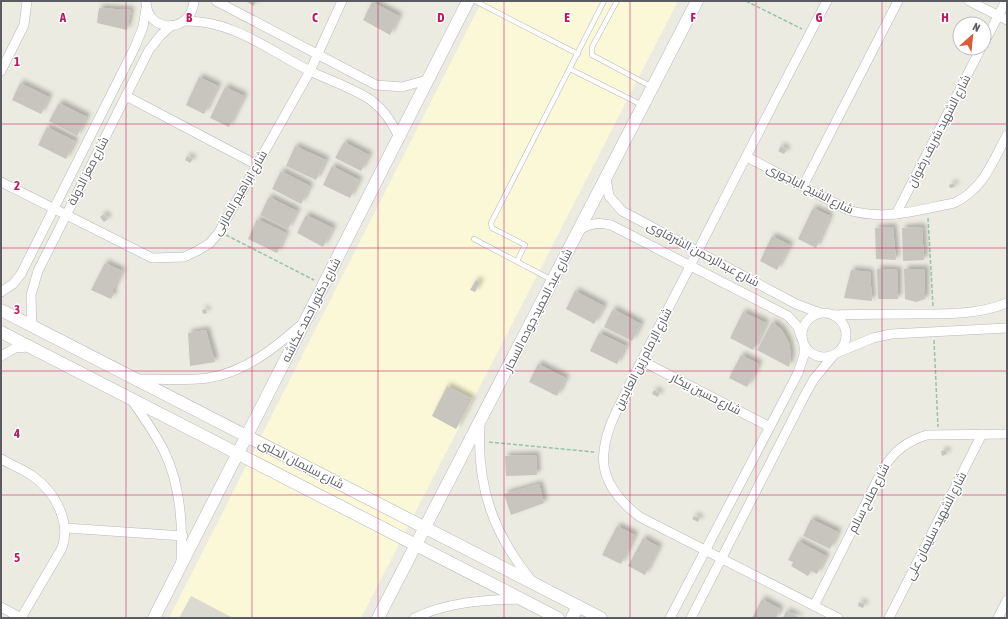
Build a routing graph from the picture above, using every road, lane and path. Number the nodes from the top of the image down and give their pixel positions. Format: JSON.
{"nodes":[{"id":1,"x":27,"y":1,"type":"edge"},
{"id":2,"x":194,"y":1,"type":"edge"},
{"id":3,"x":216,"y":1,"type":"edge"},
{"id":4,"x":342,"y":1,"type":"edge"},
{"id":5,"x":468,"y":1,"type":"edge"},
{"id":6,"x":475,"y":1,"type":"edge"},
{"id":7,"x":604,"y":1,"type":"edge"},
{"id":8,"x":617,"y":1,"type":"edge"},
{"id":9,"x":697,"y":1,"type":"edge"},
{"id":10,"x":746,"y":1,"type":"edge"},
{"id":11,"x":827,"y":1,"type":"edge"},
{"id":12,"x":898,"y":1,"type":"edge"},
{"id":13,"x":970,"y":1,"type":"edge"},
{"id":14,"x":1006,"y":1,"type":"edge"},
{"id":15,"x":146,"y":4,"type":"edge"},
{"id":16,"x":998,"y":15,"type":"junction"},
{"id":17,"x":1007,"y":20,"type":"edge"},
{"id":18,"x":184,"y":22,"type":"junction"},
{"id":19,"x":171,"y":26,"type":"junction"},
{"id":20,"x":992,"y":27,"type":"edge"},
{"id":21,"x":810,"y":33,"type":"junction"},
{"id":22,"x":317,"y":54,"type":"junction"},
{"id":23,"x":578,"y":54,"type":"junction"},
{"id":24,"x":977,"y":56,"type":"edge"},
{"id":25,"x":570,"y":69,"type":"junction"},
{"id":26,"x":1,"y":71,"type":"edge"},
{"id":27,"x":310,"y":71,"type":"junction"},
{"id":28,"x":427,"y":80,"type":"junction"},
{"id":29,"x":652,"y":87,"type":"junction"},
{"id":30,"x":126,"y":96,"type":"junction"},
{"id":31,"x":643,"y":105,"type":"junction"},
{"id":32,"x":1007,"y":135,"type":"edge"},
{"id":33,"x":399,"y":137,"type":"junction"},
{"id":34,"x":747,"y":156,"type":"junction"},
{"id":35,"x":256,"y":165,"type":"junction"},
{"id":36,"x":606,"y":176,"type":"junction"},
{"id":37,"x":1,"y":182,"type":"edge"},
{"id":38,"x":803,"y":186,"type":"junction"},
{"id":39,"x":927,"y":208,"type":"junction"},
{"id":40,"x":54,"y":209,"type":"junction"},
{"id":41,"x":896,"y":214,"type":"junction"},
{"id":42,"x":66,"y":215,"type":"junction"},
{"id":43,"x":579,"y":230,"type":"junction"},
{"id":44,"x":219,"y":232,"type":"junction"},
{"id":45,"x":474,"y":239,"type":"dead end"},
{"id":46,"x":698,"y":251,"type":"junction"},
{"id":47,"x":516,"y":262,"type":"junction"},
{"id":48,"x":691,"y":265,"type":"junction"},
{"id":49,"x":553,"y":280,"type":"junction"},
{"id":50,"x":324,"y":285,"type":"junction"},
{"id":51,"x":1,"y":292,"type":"edge"},
{"id":52,"x":1007,"y":303,"type":"edge"},
{"id":53,"x":1,"y":310,"type":"edge"},
{"id":54,"x":820,"y":313,"type":"junction"},
{"id":55,"x":933,"y":314,"type":"junction"},
{"id":56,"x":833,"y":315,"type":"junction"},
{"id":57,"x":306,"y":320,"type":"junction"},
{"id":58,"x":32,"y":326,"type":"junction"},
{"id":59,"x":1007,"y":328,"type":"edge"},
{"id":60,"x":1,"y":332,"type":"edge"},
{"id":61,"x":934,"y":332,"type":"junction"},
{"id":62,"x":803,"y":341,"type":"junction"},
{"id":63,"x":29,"y":347,"type":"junction"},
{"id":64,"x":836,"y":354,"type":"junction"},
{"id":65,"x":1,"y":356,"type":"edge"},
{"id":66,"x":91,"y":357,"type":"junction"},
{"id":67,"x":642,"y":361,"type":"junction"},
{"id":68,"x":83,"y":374,"type":"junction"},
{"id":69,"x":133,"y":378,"type":"junction"},
{"id":70,"x":130,"y":398,"type":"junction"},
{"id":71,"x":480,"y":421,"type":"junction"},
{"id":72,"x":770,"y":427,"type":"junction"},
{"id":73,"x":938,"y":434,"type":"junction"},
{"id":74,"x":982,"y":434,"type":"junction"},
{"id":75,"x":1007,"y":434,"type":"edge"},
{"id":76,"x":247,"y":435,"type":"junction"},
{"id":77,"x":479,"y":441,"type":"junction"},
{"id":78,"x":237,"y":453,"type":"junction"},
{"id":79,"x":603,"y":453,"type":"junction"},
{"id":80,"x":1,"y":459,"type":"edge"},
{"id":81,"x":425,"y":527,"type":"junction"},
{"id":82,"x":66,"y":528,"type":"junction"},
{"id":83,"x":183,"y":536,"type":"junction"},
{"id":84,"x":416,"y":545,"type":"junction"},
{"id":85,"x":706,"y":550,"type":"junction"},
{"id":86,"x":722,"y":558,"type":"junction"},
{"id":87,"x":181,"y":567,"type":"junction"},
{"id":88,"x":533,"y":582,"type":"junction"},
{"id":89,"x":520,"y":599,"type":"junction"},
{"id":90,"x":1007,"y":600,"type":"edge"},
{"id":91,"x":578,"y":606,"type":"junction"},
{"id":92,"x":814,"y":606,"type":"junction"},
{"id":93,"x":1,"y":607,"type":"edge"},
{"id":94,"x":21,"y":618,"type":"edge"},
{"id":95,"x":154,"y":618,"type":"edge"},
{"id":96,"x":378,"y":618,"type":"edge"},
{"id":97,"x":414,"y":618,"type":"edge"},
{"id":98,"x":558,"y":618,"type":"edge"},
{"id":99,"x":572,"y":618,"type":"edge"},
{"id":100,"x":601,"y":618,"type":"edge"},
{"id":101,"x":670,"y":618,"type":"edge"},
{"id":102,"x":691,"y":618,"type":"edge"},
{"id":103,"x":838,"y":618,"type":"edge"},
{"id":104,"x":889,"y":618,"type":"edge"},
{"id":105,"x":998,"y":618,"type":"edge"}],
"edges":[{"from":1,"to":26,"type":"street"},
{"from":2,"to":18,"type":"street"},
{"from":3,"to":22,"type":"street"},
{"from":4,"to":22,"type":"street","name":"شارع ابراهيم المازنى"},
{"from":5,"to":28,"type":"street","name":"شارع دكتور احمد عكاشه"},
{"from":6,"to":23,"type":"lane"},
{"from":7,"to":23,"type":"lane"},
{"from":8,"to":29,"type":"lane"},
{"from":9,"to":29,"type":"street","name":"شارع عبد الحميد جوده السحار"},
{"from":10,"to":21,"type":"path"},
{"from":11,"to":21,"type":"street","name":"شارع الإمام زين العابدين"},
{"from":12,"to":38,"type":"street"},
{"from":13,"to":16,"type":"street"},
{"from":14,"to":16,"type":"street"},
{"from":15,"to":19,"type":"street"},
{"from":15,"to":40,"type":"street","name":"شارع معز الدولة"},
{"from":16,"to":17,"type":"street"},
{"from":16,"to":20,"type":"street"},
{"from":18,"to":19,"type":"street"},
{"from":18,"to":27,"type":"street"},
{"from":19,"to":30,"type":"street","name":"شارع معز الدولة"},
{"from":21,"to":34,"type":"street","name":"شارع الإمام زين العابدين"},
{"from":22,"to":27,"type":"street","name":"شارع ابراهيم المازنى"},
{"from":22,"to":28,"type":"street"},
{"from":23,"to":25,"type":"lane"},
{"from":24,"to":41,"type":"street","name":"شارع الشهيد شريف رضوان"},
{"from":25,"to":31,"type":"lane"},
{"from":25,"to":47,"type":"lane"},
{"from":27,"to":33,"type":"street"},
{"from":27,"to":35,"type":"street","name":"شارع ابراهيم المازنى"},
{"from":28,"to":33,"type":"street","name":"شارع دكتور احمد عكاشه"},
{"from":29,"to":31,"type":"street","name":"شارع عبد الحميد جوده السحار"},
{"from":30,"to":35,"type":"street"},
{"from":30,"to":42,"type":"street","name":"شارع معز الدولة"},
{"from":31,"to":36,"type":"street","name":"شارع عبد الحميد جوده السحار"},
{"from":32,"to":39,"type":"street","name":"شارع الشيخ الباجورى"},
{"from":33,"to":50,"type":"street","name":"شارع دكتور احمد عكاشه"},
{"from":34,"to":38,"type":"street","name":"شارع الشيخ الباجورى"},
{"from":34,"to":46,"type":"street","name":"شارع الإمام زين العابدين"},
{"from":35,"to":44,"type":"street","name":"شارع ابراهيم المازنى"},
{"from":36,"to":43,"type":"street","name":"شارع عبد الحميد جوده السحار"},
{"from":36,"to":46,"type":"street","name":"شارع عبدالرحمن الشرقاوى"},
{"from":37,"to":40,"type":"street","name":"شارع ابراهيم المازنى"},
{"from":38,"to":41,"type":"street","name":"شارع الشيخ الباجورى"},
{"from":39,"to":41,"type":"street","name":"شارع الشيخ الباجورى"},
{"from":39,"to":55,"type":"path"},
{"from":40,"to":42,"type":"street","name":"شارع ابراهيم المازنى"},
{"from":40,"to":51,"type":"street","name":"شارع معز الدولة"},
{"from":42,"to":44,"type":"street","name":"شارع ابراهيم المازنى"},
{"from":42,"to":58,"type":"street","name":"شارع معز الدولة"},
{"from":43,"to":48,"type":"street","name":"شارع عبدالرحمن الشرقاوى"},
{"from":43,"to":49,"type":"street","name":"شارع عبد الحميد جوده السحار"},
{"from":44,"to":50,"type":"path"},
{"from":45,"to":47,"type":"lane"},
{"from":46,"to":48,"type":"street","name":"شارع الإمام زين العابدين"},
{"from":46,"to":54,"type":"street","name":"شارع عبدالرحمن الشرقاوى"},
{"from":47,"to":49,"type":"lane"},
{"from":48,"to":62,"type":"street","name":"شارع عبدالرحمن الشرقاوى"},
{"from":48,"to":67,"type":"street","name":"شارع الإمام زين العابدين"},
{"from":49,"to":71,"type":"street","name":"شارع عبد الحميد جوده السحار"},
{"from":50,"to":57,"type":"street","name":"شارع دكتور احمد عكاشه"},
{"from":52,"to":55,"type":"street"},
{"from":53,"to":58,"type":"street","name":"شارع سليمان الحلبى"},
{"from":54,"to":56,"type":"street"},
{"from":54,"to":62,"type":"street"},
{"from":55,"to":56,"type":"street"},
{"from":56,"to":64,"type":"street"},
{"from":57,"to":69,"type":"street"},
{"from":57,"to":76,"type":"street","name":"شارع دكتور احمد عكاشه"},
{"from":58,"to":66,"type":"street","name":"شارع سليمان الحلبى"},
{"from":59,"to":61,"type":"street"},
{"from":60,"to":63,"type":"street","name":"شارع سليمان الحلبى"},
{"from":61,"to":64,"type":"street"},
{"from":61,"to":73,"type":"path"},
{"from":62,"to":64,"type":"street"},
{"from":62,"to":72,"type":"street"},
{"from":63,"to":65,"type":"street"},
{"from":63,"to":68,"type":"street","name":"شارع سليمان الحلبى"},
{"from":64,"to":86,"type":"street"},
{"from":66,"to":68,"type":"street"},
{"from":66,"to":69,"type":"street","name":"شارع سليمان الحلبى"},
{"from":67,"to":72,"type":"street","name":"شارع حسين بيكار"},
{"from":67,"to":79,"type":"street","name":"شارع الإمام زين العابدين"},
{"from":68,"to":70,"type":"street","name":"شارع سليمان الحلبى"},
{"from":69,"to":76,"type":"street","name":"شارع سليمان الحلبى"},
{"from":70,"to":78,"type":"street","name":"شارع سليمان الحلبى"},
{"from":70,"to":83,"type":"street"},
{"from":71,"to":77,"type":"street"},
{"from":71,"to":81,"type":"street","name":"شارع عبد الحميد جوده السحار"},
{"from":72,"to":85,"type":"street"},
{"from":73,"to":74,"type":"street","name":"شارع صلاح سالم"},
{"from":73,"to":92,"type":"street","name":"شارع صلاح سالم"},
{"from":74,"to":75,"type":"street","name":"شارع صلاح سالم"},
{"from":74,"to":104,"type":"street","name":"شارع الشهيد سليمان على"},
{"from":76,"to":78,"type":"street","name":"شارع دكتور احمد عكاشه"},
{"from":76,"to":81,"type":"street","name":"شارع سليمان الحلبى"},
{"from":77,"to":79,"type":"path"},
{"from":77,"to":88,"type":"street"},
{"from":78,"to":84,"type":"street","name":"شارع سليمان الحلبى"},
{"from":78,"to":87,"type":"street","name":"شارع دكتور احمد عكاشه"},
{"from":79,"to":85,"type":"street","name":"شارع الإمام زين العابدين"},
{"from":80,"to":82,"type":"street"},
{"from":81,"to":84,"type":"street","name":"شارع عبد الحميد جوده السحار"},
{"from":81,"to":88,"type":"street","name":"شارع سليمان الحلبى"},
{"from":82,"to":83,"type":"street"},
{"from":82,"to":94,"type":"street"},
{"from":83,"to":87,"type":"street"},
{"from":84,"to":89,"type":"street","name":"شارع سليمان الحلبى"},
{"from":84,"to":96,"type":"street","name":"شارع عبد الحميد جوده السحار"},
{"from":85,"to":86,"type":"street","name":"شارع الإمام زين العابدين"},
{"from":85,"to":101,"type":"street"},
{"from":86,"to":92,"type":"street","name":"شارع الإمام زين العابدين"},
{"from":86,"to":102,"type":"street"},
{"from":87,"to":95,"type":"street","name":"شارع دكتور احمد عكاشه"},
{"from":88,"to":91,"type":"street","name":"شارع سليمان الحلبى"},
{"from":89,"to":97,"type":"street"},
{"from":89,"to":98,"type":"street","name":"شارع سليمان الحلبى"},
{"from":90,"to":105,"type":"street"},
{"from":91,"to":99,"type":"street"},
{"from":91,"to":100,"type":"street","name":"شارع سليمان الحلبى"},
{"from":92,"to":103,"type":"street","name":"شارع الإمام زين العابدين"},
{"from":93,"to":94,"type":"street"}]}
